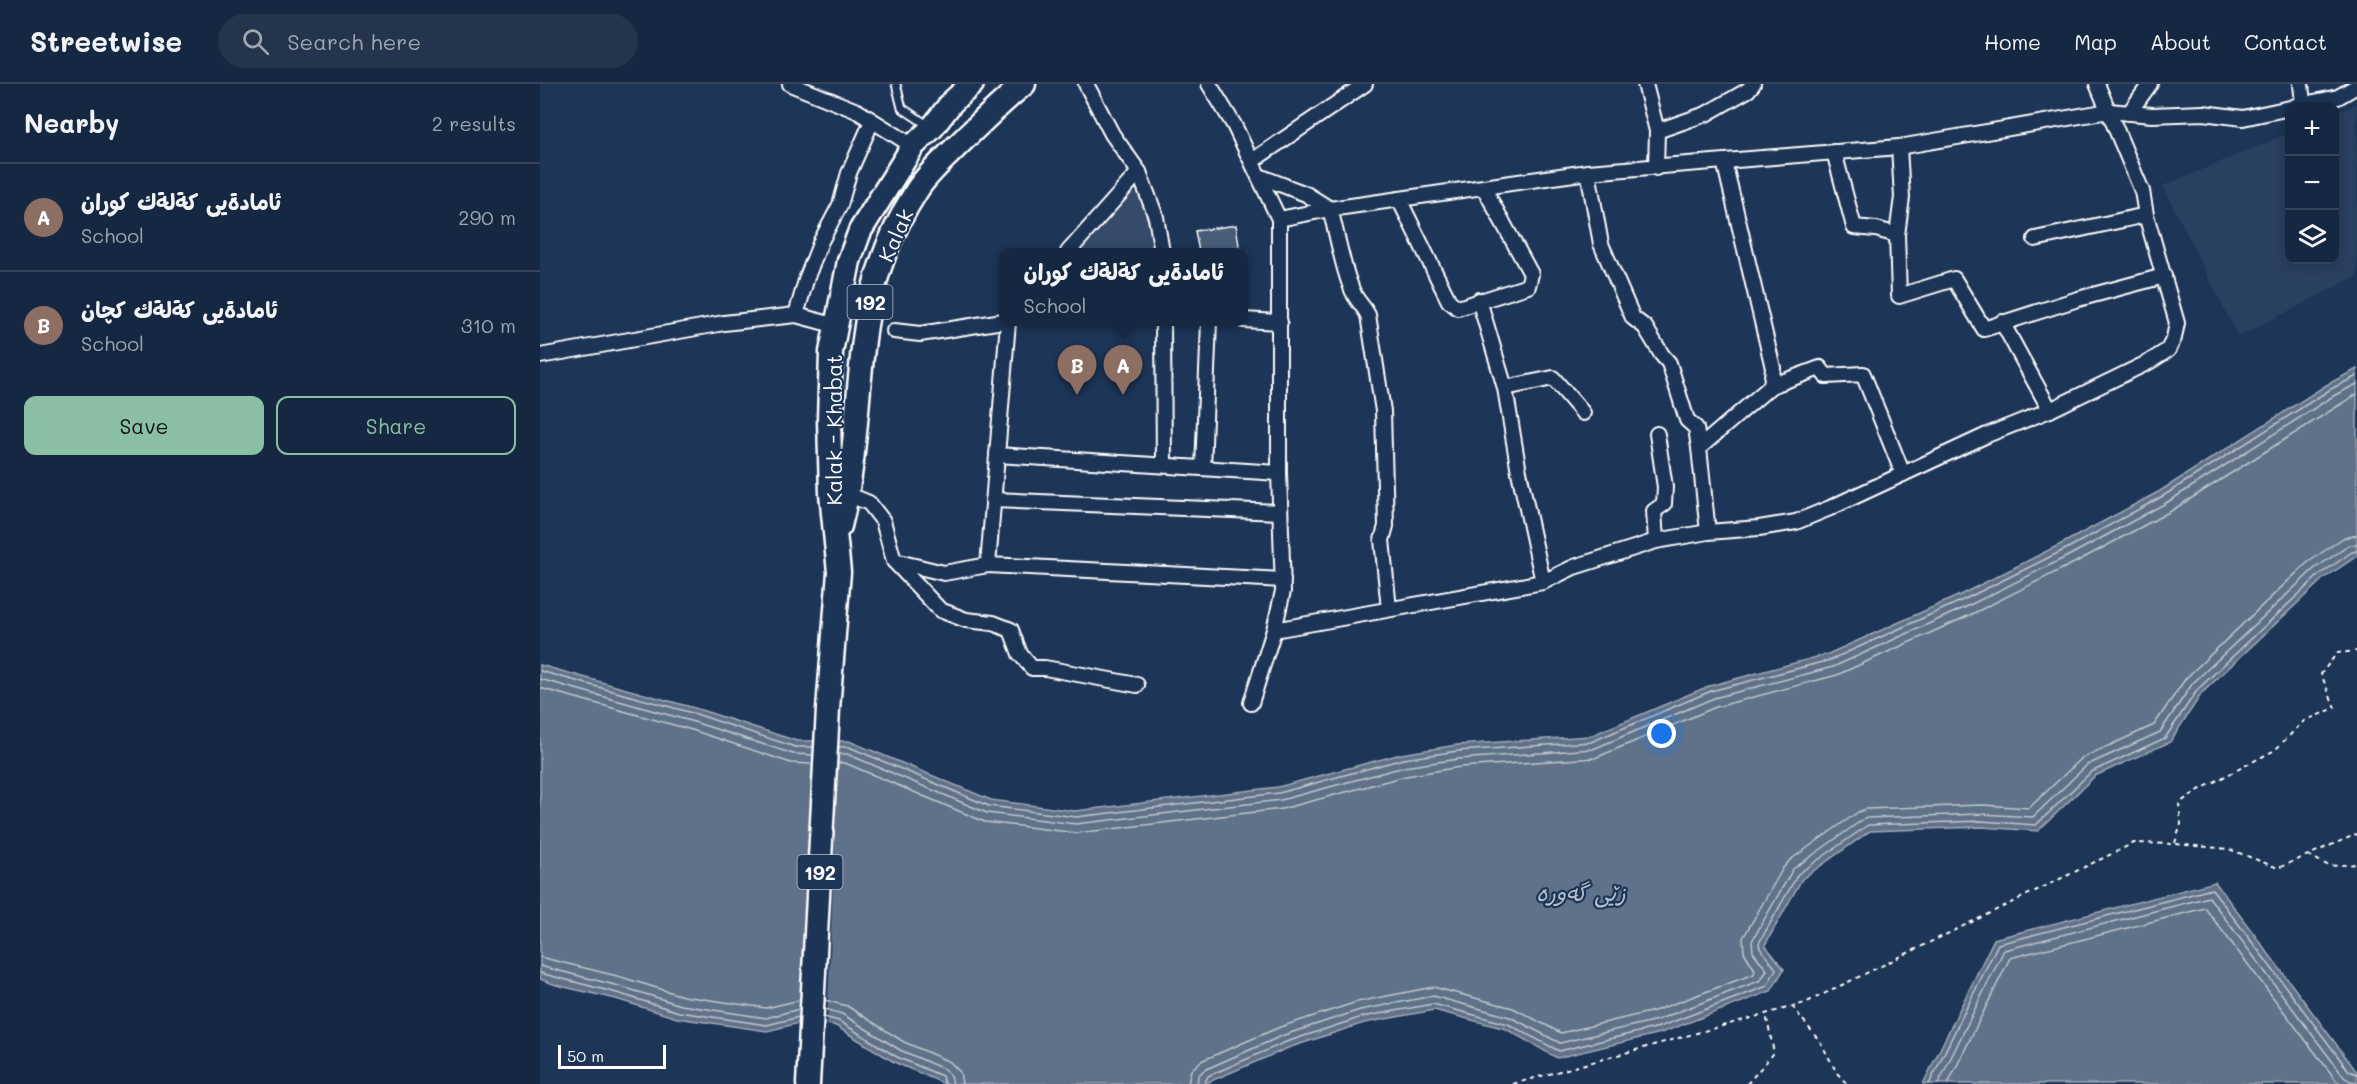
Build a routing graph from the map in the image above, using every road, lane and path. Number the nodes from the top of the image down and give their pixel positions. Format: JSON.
{"nodes":[{"id":1,"x":790,"y":84,"type":"edge"},
{"id":2,"x":896,"y":84,"type":"edge"},
{"id":3,"x":972,"y":84,"type":"edge"},
{"id":4,"x":1024,"y":84,"type":"edge"},
{"id":5,"x":1086,"y":84,"type":"edge"},
{"id":6,"x":1209,"y":84,"type":"edge"},
{"id":7,"x":1645,"y":84,"type":"edge"},
{"id":8,"x":1753,"y":84,"type":"edge"},
{"id":9,"x":2097,"y":84,"type":"edge"},
{"id":10,"x":2150,"y":84,"type":"edge"},
{"id":11,"x":2301,"y":84,"type":"edge"},
{"id":12,"x":1358,"y":86,"type":"edge"},
{"id":13,"x":2357,"y":86,"type":"edge"},
{"id":14,"x":2297,"y":102,"type":"edge"},
{"id":15,"x":2315,"y":102,"type":"edge"},
{"id":16,"x":2285,"y":109,"type":"edge"},
{"id":17,"x":2109,"y":111,"type":"junction"},
{"id":18,"x":2129,"y":113,"type":"junction"},
{"id":19,"x":872,"y":121,"type":"junction"},
{"id":20,"x":932,"y":128,"type":"junction"},
{"id":21,"x":1656,"y":131,"type":"junction"},
{"id":22,"x":913,"y":146,"type":"junction"},
{"id":23,"x":1899,"y":147,"type":"junction"},
{"id":24,"x":1834,"y":152,"type":"junction"},
{"id":25,"x":1252,"y":161,"type":"junction"},
{"id":26,"x":1724,"y":161,"type":"junction"},
{"id":27,"x":1656,"y":168,"type":"junction"},
{"id":28,"x":1139,"y":172,"type":"junction"},
{"id":29,"x":1588,"y":172,"type":"junction"},
{"id":30,"x":1259,"y":176,"type":"junction"},
{"id":31,"x":1484,"y":188,"type":"junction"},
{"id":32,"x":1398,"y":199,"type":"junction"},
{"id":33,"x":1330,"y":209,"type":"junction"},
{"id":34,"x":2146,"y":215,"type":"junction"},
{"id":35,"x":1279,"y":219,"type":"junction"},
{"id":36,"x":1897,"y":235,"type":"junction"},
{"id":37,"x":2035,"y":239,"type":"dead end"},
{"id":38,"x":1072,"y":248,"type":"edge"},
{"id":39,"x":1161,"y":248,"type":"edge"},
{"id":40,"x":2164,"y":276,"type":"junction"},
{"id":41,"x":1479,"y":300,"type":"junction"},
{"id":42,"x":796,"y":315,"type":"junction"},
{"id":43,"x":1248,"y":320,"type":"edge"},
{"id":44,"x":999,"y":322,"type":"edge"},
{"id":45,"x":1280,"y":322,"type":"junction"},
{"id":46,"x":2002,"y":322,"type":"junction"},
{"id":47,"x":837,"y":326,"type":"junction"},
{"id":48,"x":1008,"y":326,"type":"edge"},
{"id":49,"x":1163,"y":326,"type":"edge"},
{"id":50,"x":1209,"y":326,"type":"edge"},
{"id":51,"x":894,"y":332,"type":"dead end"},
{"id":52,"x":540,"y":356,"type":"edge"},
{"id":53,"x":1771,"y":386,"type":"junction"},
{"id":54,"x":1505,"y":388,"type":"junction"},
{"id":55,"x":2050,"y":410,"type":"junction"},
{"id":56,"x":1583,"y":413,"type":"dead end"},
{"id":57,"x":1657,"y":434,"type":"dead end"},
{"id":58,"x":1699,"y":447,"type":"junction"},
{"id":59,"x":997,"y":455,"type":"junction"},
{"id":60,"x":1164,"y":465,"type":"junction"},
{"id":61,"x":1203,"y":468,"type":"junction"},
{"id":62,"x":1279,"y":473,"type":"junction"},
{"id":63,"x":1903,"y":474,"type":"junction"},
{"id":64,"x":848,"y":494,"type":"junction"},
{"id":65,"x":993,"y":500,"type":"junction"},
{"id":66,"x":1280,"y":512,"type":"junction"},
{"id":67,"x":1708,"y":532,"type":"junction"},
{"id":68,"x":1656,"y":541,"type":"junction"},
{"id":69,"x":894,"y":561,"type":"junction"},
{"id":70,"x":988,"y":565,"type":"junction"},
{"id":71,"x":839,"y":572,"type":"junction"},
{"id":72,"x":1283,"y":580,"type":"junction"},
{"id":73,"x":1543,"y":582,"type":"junction"},
{"id":74,"x":1389,"y":609,"type":"junction"},
{"id":75,"x":1274,"y":630,"type":"junction"},
{"id":76,"x":2357,"y":651,"type":"edge"},
{"id":77,"x":1137,"y":686,"type":"dead end"},
{"id":78,"x":1251,"y":703,"type":"dead end"},
{"id":79,"x":2357,"y":834,"type":"edge"},
{"id":80,"x":2175,"y":843,"type":"junction"},
{"id":81,"x":2308,"y":855,"type":"junction"},
{"id":82,"x":2357,"y":864,"type":"edge"},
{"id":83,"x":1792,"y":1006,"type":"junction"},
{"id":84,"x":1766,"y":1014,"type":"junction"},
{"id":85,"x":808,"y":1084,"type":"edge"},
{"id":86,"x":1513,"y":1084,"type":"edge"},
{"id":87,"x":1747,"y":1084,"type":"edge"},
{"id":88,"x":1847,"y":1084,"type":"edge"}],
"edges":[{"from":1,"to":19,"type":"street"},
{"from":2,"to":20,"type":"lane"},
{"from":3,"to":20,"type":"main road","name":"Kalak - Khabat","number":"192"},
{"from":4,"to":64,"type":"main road","name":"Kalak","number":"192"},
{"from":5,"to":28,"type":"street"},
{"from":6,"to":25,"type":"street"},
{"from":7,"to":21,"type":"street"},
{"from":8,"to":21,"type":"street"},
{"from":9,"to":17,"type":"street"},
{"from":10,"to":18,"type":"street"},
{"from":11,"to":14,"type":"street"},
{"from":12,"to":25,"type":"street"},
{"from":13,"to":15,"type":"street"},
{"from":16,"to":18,"type":"street"},
{"from":17,"to":18,"type":"street"},
{"from":17,"to":23,"type":"street"},
{"from":17,"to":34,"type":"street"},
{"from":19,"to":22,"type":"street"},
{"from":19,"to":42,"type":"street"},
{"from":20,"to":22,"type":"main road","name":"Kalak - Khabat","number":"192"},
{"from":21,"to":27,"type":"street"},
{"from":22,"to":47,"type":"main road","name":"Kalak - Khabat","number":"192"},
{"from":23,"to":24,"type":"street"},
{"from":23,"to":36,"type":"street"},
{"from":24,"to":26,"type":"street"},
{"from":24,"to":36,"type":"street"},
{"from":25,"to":30,"type":"street"},
{"from":26,"to":27,"type":"street"},
{"from":26,"to":53,"type":"street"},
{"from":27,"to":29,"type":"street"},
{"from":28,"to":38,"type":"street"},
{"from":28,"to":39,"type":"street"},
{"from":29,"to":31,"type":"street"},
{"from":29,"to":58,"type":"street"},
{"from":30,"to":33,"type":"street"},
{"from":30,"to":35,"type":"street"},
{"from":31,"to":32,"type":"street"},
{"from":31,"to":41,"type":"street"},
{"from":32,"to":33,"type":"street"},
{"from":32,"to":41,"type":"street"},
{"from":33,"to":35,"type":"street"},
{"from":33,"to":74,"type":"street"},
{"from":34,"to":37,"type":"street"},
{"from":34,"to":40,"type":"street"},
{"from":35,"to":45,"type":"street"},
{"from":36,"to":46,"type":"street"},
{"from":40,"to":46,"type":"street"},
{"from":40,"to":55,"type":"street"},
{"from":41,"to":54,"type":"street"},
{"from":42,"to":47,"type":"street"},
{"from":42,"to":52,"type":"street"},
{"from":43,"to":45,"type":"street"},
{"from":44,"to":51,"type":"street"},
{"from":45,"to":62,"type":"street"},
{"from":46,"to":55,"type":"street"},
{"from":47,"to":71,"type":"main road","name":"Kalak - Khabat","number":"192"},
{"from":48,"to":59,"type":"street"},
{"from":49,"to":60,"type":"street"},
{"from":50,"to":61,"type":"street"},
{"from":53,"to":58,"type":"street"},
{"from":53,"to":63,"type":"street"},
{"from":54,"to":56,"type":"street"},
{"from":54,"to":73,"type":"street"},
{"from":55,"to":63,"type":"street"},
{"from":57,"to":68,"type":"street"},
{"from":58,"to":67,"type":"street"},
{"from":59,"to":60,"type":"street"},
{"from":59,"to":65,"type":"street"},
{"from":60,"to":61,"type":"street"},
{"from":61,"to":62,"type":"street"},
{"from":62,"to":66,"type":"street"},
{"from":63,"to":67,"type":"street"},
{"from":64,"to":69,"type":"street"},
{"from":64,"to":71,"type":"main road","name":"Kalak","number":"192"},
{"from":65,"to":66,"type":"street"},
{"from":65,"to":70,"type":"street"},
{"from":66,"to":72,"type":"street"},
{"from":67,"to":68,"type":"street"},
{"from":68,"to":73,"type":"street"},
{"from":69,"to":70,"type":"street"},
{"from":69,"to":77,"type":"street"},
{"from":70,"to":72,"type":"street"},
{"from":71,"to":85,"type":"main road","name":"Kalak - Khabat","number":"192"},
{"from":72,"to":75,"type":"street"},
{"from":73,"to":74,"type":"street"},
{"from":74,"to":75,"type":"street"},
{"from":75,"to":78,"type":"street"},
{"from":76,"to":80,"type":"path"},
{"from":79,"to":81,"type":"path"},
{"from":80,"to":81,"type":"path"},
{"from":80,"to":83,"type":"path"},
{"from":81,"to":82,"type":"path"},
{"from":83,"to":84,"type":"path"},
{"from":83,"to":88,"type":"path"},
{"from":84,"to":86,"type":"path"},
{"from":84,"to":87,"type":"path"}]}
